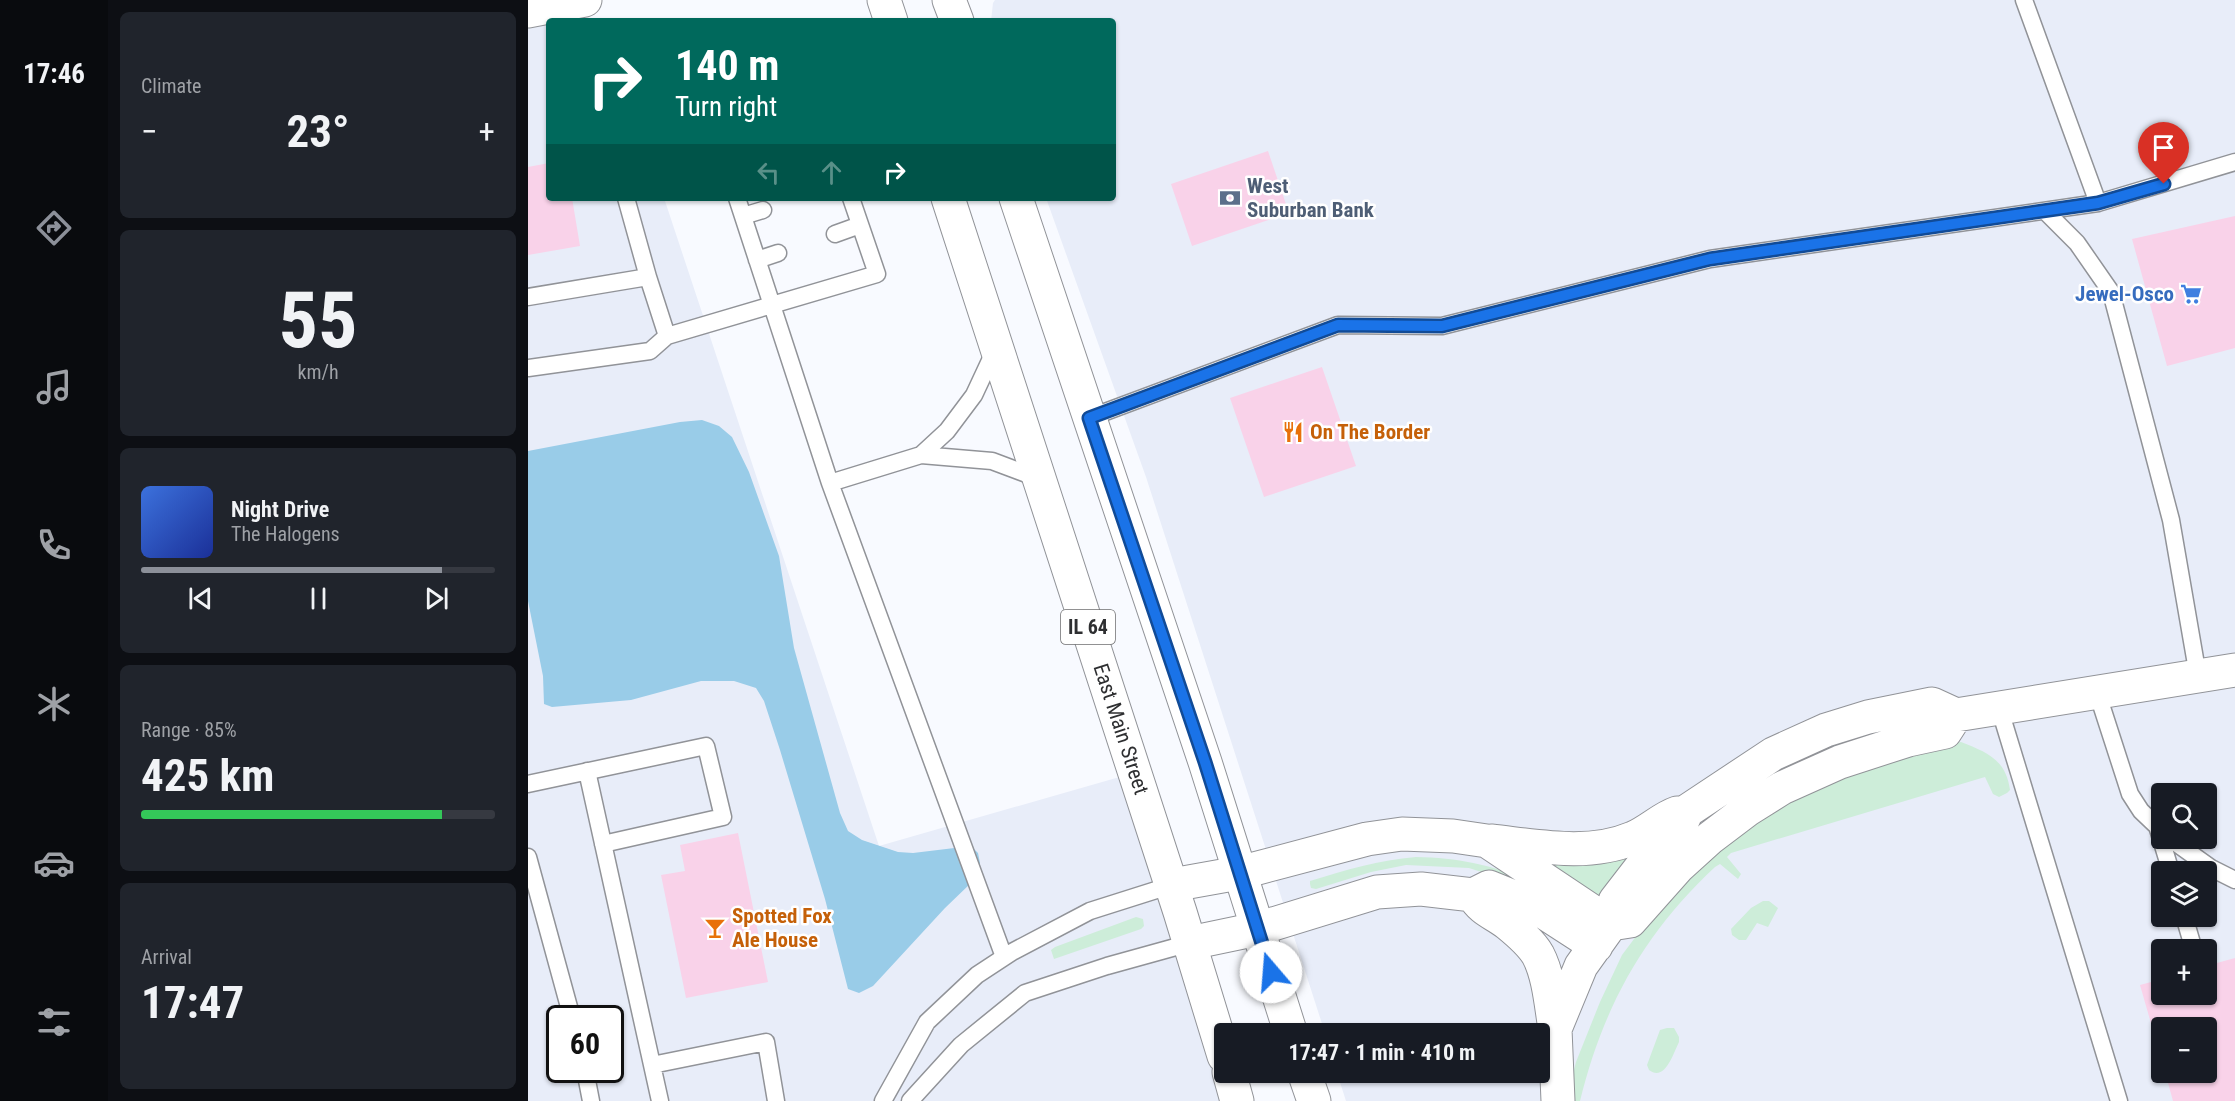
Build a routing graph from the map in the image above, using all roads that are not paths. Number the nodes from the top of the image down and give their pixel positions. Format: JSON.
{"nodes":[{"id":1,"x":585,"y":0,"type":"edge"},
{"id":2,"x":884,"y":0,"type":"edge"},
{"id":3,"x":949,"y":0,"type":"edge"},
{"id":4,"x":2024,"y":0,"type":"edge"},
{"id":5,"x":528,"y":11,"type":"edge"},
{"id":6,"x":890,"y":18,"type":"edge"},
{"id":7,"x":956,"y":18,"type":"edge"},
{"id":8,"x":2235,"y":162,"type":"edge"},
{"id":9,"x":627,"y":201,"type":"edge"},
{"id":10,"x":738,"y":201,"type":"edge"},
{"id":11,"x":852,"y":201,"type":"edge"},
{"id":12,"x":949,"y":201,"type":"edge"},
{"id":13,"x":1017,"y":201,"type":"edge"},
{"id":14,"x":2098,"y":203,"type":"junction"},
{"id":15,"x":762,"y":210,"type":"dead end"},
{"id":16,"x":2045,"y":211,"type":"junction"},
{"id":17,"x":743,"y":216,"type":"junction"},
{"id":18,"x":860,"y":225,"type":"junction"},
{"id":19,"x":835,"y":234,"type":"dead end"},
{"id":20,"x":778,"y":253,"type":"dead end"},
{"id":21,"x":758,"y":260,"type":"junction"},
{"id":22,"x":648,"y":277,"type":"junction"},
{"id":23,"x":528,"y":297,"type":"edge"},
{"id":24,"x":773,"y":306,"type":"junction"},
{"id":25,"x":667,"y":336,"type":"junction"},
{"id":26,"x":997,"y":346,"type":"junction"},
{"id":27,"x":528,"y":368,"type":"edge"},
{"id":28,"x":1089,"y":418,"type":"junction"},
{"id":29,"x":921,"y":455,"type":"junction"},
{"id":30,"x":1040,"y":479,"type":"junction"},
{"id":31,"x":830,"y":483,"type":"junction"},
{"id":32,"x":2235,"y":670,"type":"edge"},
{"id":33,"x":2198,"y":676,"type":"junction"},
{"id":34,"x":2097,"y":692,"type":"junction"},
{"id":35,"x":2000,"y":707,"type":"junction"},
{"id":36,"x":1956,"y":715,"type":"junction"},
{"id":37,"x":587,"y":771,"type":"junction"},
{"id":38,"x":528,"y":784,"type":"edge"},
{"id":39,"x":1687,"y":810,"type":"junction"},
{"id":40,"x":2151,"y":821,"type":"edge"},
{"id":41,"x":1487,"y":841,"type":"junction"},
{"id":42,"x":603,"y":844,"type":"junction"},
{"id":43,"x":2186,"y":849,"type":"edge"},
{"id":44,"x":528,"y":857,"type":"edge"},
{"id":45,"x":1239,"y":873,"type":"junction"},
{"id":46,"x":2235,"y":880,"type":"edge"},
{"id":47,"x":1172,"y":885,"type":"junction"},
{"id":48,"x":1473,"y":895,"type":"junction"},
{"id":49,"x":1257,"y":929,"type":"junction"},
{"id":50,"x":1604,"y":935,"type":"junction"},
{"id":51,"x":1190,"y":943,"type":"junction"},
{"id":52,"x":1004,"y":957,"type":"junction"},
{"id":53,"x":568,"y":1005,"type":"edge"},
{"id":54,"x":1214,"y":1023,"type":"edge"},
{"id":55,"x":1287,"y":1023,"type":"edge"},
{"id":56,"x":1555,"y":1029,"type":"junction"},
{"id":57,"x":652,"y":1065,"type":"junction"},
{"id":58,"x":588,"y":1083,"type":"edge"},
{"id":59,"x":1232,"y":1083,"type":"edge"},
{"id":60,"x":1308,"y":1083,"type":"edge"},
{"id":61,"x":591,"y":1101,"type":"edge"},
{"id":62,"x":660,"y":1101,"type":"edge"},
{"id":63,"x":776,"y":1101,"type":"edge"},
{"id":64,"x":883,"y":1101,"type":"edge"},
{"id":65,"x":910,"y":1101,"type":"edge"},
{"id":66,"x":1237,"y":1101,"type":"edge"},
{"id":67,"x":1314,"y":1101,"type":"edge"},
{"id":68,"x":1558,"y":1101,"type":"edge"},
{"id":69,"x":2119,"y":1101,"type":"edge"}],
"edges":[{"from":1,"to":5,"type":"street"},
{"from":2,"to":6,"type":"street"},
{"from":3,"to":7,"type":"street"},
{"from":4,"to":14,"type":"lane"},
{"from":8,"to":14,"type":"lane"},
{"from":9,"to":22,"type":"lane"},
{"from":10,"to":17,"type":"lane"},
{"from":11,"to":18,"type":"lane"},
{"from":12,"to":26,"type":"street","name":"East Main Street","number":"IL 64"},
{"from":13,"to":28,"type":"street"},
{"from":14,"to":16,"type":"lane"},
{"from":15,"to":17,"type":"lane"},
{"from":16,"to":28,"type":"lane"},
{"from":16,"to":33,"type":"lane"},
{"from":17,"to":21,"type":"lane"},
{"from":18,"to":19,"type":"lane"},
{"from":18,"to":24,"type":"lane"},
{"from":20,"to":21,"type":"lane"},
{"from":21,"to":24,"type":"lane"},
{"from":22,"to":23,"type":"lane"},
{"from":22,"to":25,"type":"lane"},
{"from":24,"to":25,"type":"lane"},
{"from":24,"to":31,"type":"lane"},
{"from":25,"to":27,"type":"lane"},
{"from":26,"to":29,"type":"lane"},
{"from":26,"to":30,"type":"street","name":"East Main Street","number":"IL 64"},
{"from":28,"to":45,"type":"street"},
{"from":29,"to":30,"type":"lane"},
{"from":29,"to":31,"type":"lane"},
{"from":30,"to":47,"type":"street","name":"East Main Street","number":"IL 64"},
{"from":31,"to":52,"type":"lane"},
{"from":32,"to":33,"type":"street"},
{"from":33,"to":34,"type":"street"},
{"from":34,"to":35,"type":"street"},
{"from":34,"to":40,"type":"lane"},
{"from":35,"to":36,"type":"street"},
{"from":35,"to":69,"type":"lane"},
{"from":36,"to":39,"type":"street"},
{"from":36,"to":50,"type":"street"},
{"from":37,"to":38,"type":"lane"},
{"from":37,"to":42,"type":"lane"},
{"from":37,"to":42,"type":"lane"},
{"from":39,"to":41,"type":"street"},
{"from":39,"to":50,"type":"street"},
{"from":41,"to":45,"type":"street"},
{"from":41,"to":50,"type":"street"},
{"from":42,"to":57,"type":"lane"},
{"from":43,"to":46,"type":"lane"},
{"from":44,"to":53,"type":"lane"},
{"from":45,"to":47,"type":"street"},
{"from":45,"to":49,"type":"street"},
{"from":47,"to":51,"type":"street","name":"East Main Street","number":"IL 64"},
{"from":47,"to":52,"type":"lane"},
{"from":48,"to":49,"type":"street"},
{"from":48,"to":50,"type":"street"},
{"from":48,"to":56,"type":"street"},
{"from":49,"to":51,"type":"street"},
{"from":49,"to":55,"type":"street"},
{"from":50,"to":56,"type":"street"},
{"from":51,"to":54,"type":"street","name":"East Main Street","number":"IL 64"},
{"from":51,"to":65,"type":"lane"},
{"from":52,"to":64,"type":"lane"},
{"from":56,"to":68,"type":"street"},
{"from":57,"to":62,"type":"lane"},
{"from":57,"to":63,"type":"lane"},
{"from":58,"to":61,"type":"lane"},
{"from":59,"to":66,"type":"street"},
{"from":60,"to":67,"type":"street"}]}
